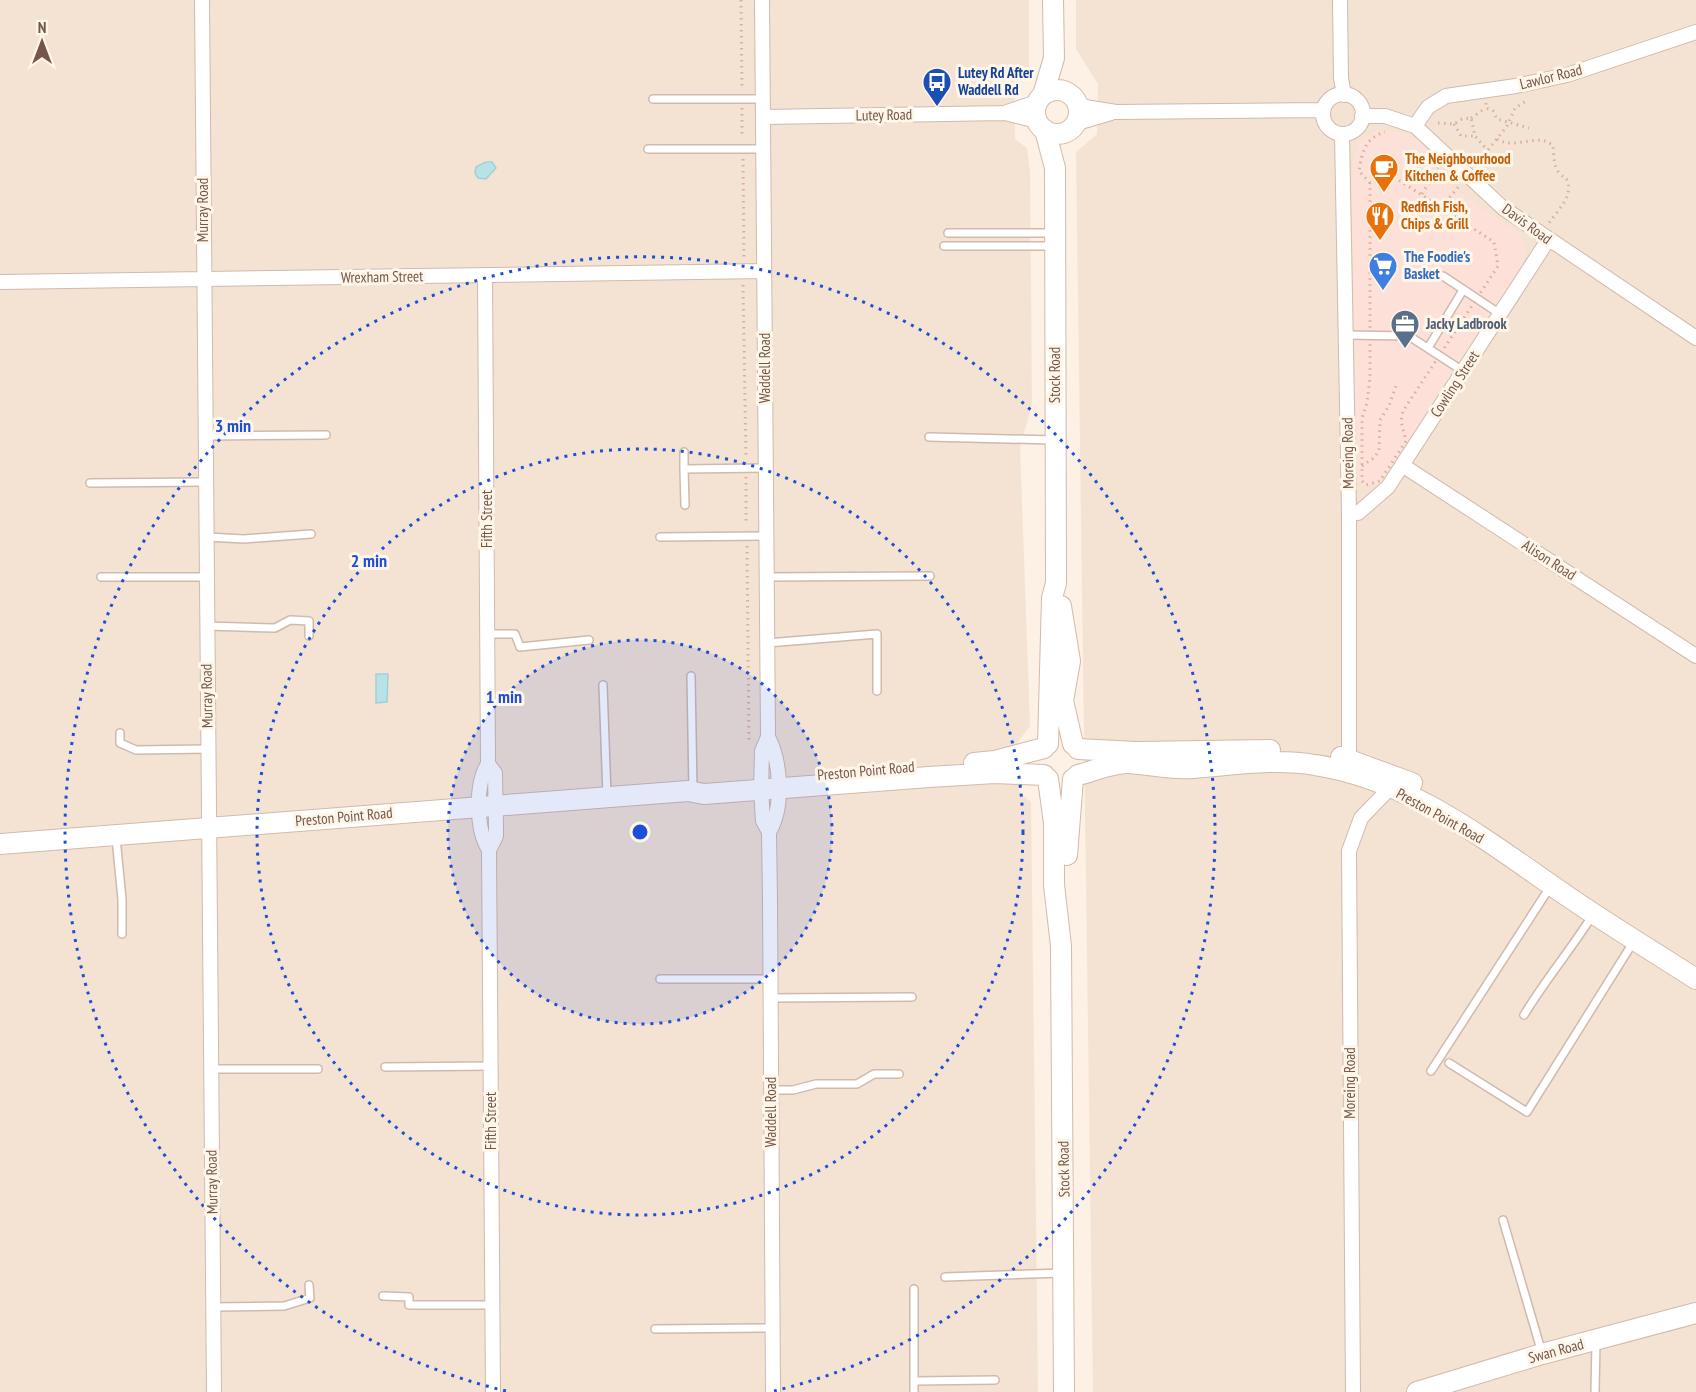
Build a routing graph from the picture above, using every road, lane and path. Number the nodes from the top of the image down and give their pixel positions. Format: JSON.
{"nodes":[{"id":1,"x":202,"y":0,"type":"edge"},
{"id":2,"x":741,"y":0,"type":"edge"},
{"id":3,"x":762,"y":0,"type":"edge"},
{"id":4,"x":1053,"y":0,"type":"edge"},
{"id":5,"x":1340,"y":0,"type":"edge"},
{"id":6,"x":1696,"y":32,"type":"edge"},
{"id":7,"x":1053,"y":58,"type":"junction"},
{"id":8,"x":1344,"y":94,"type":"junction"},
{"id":9,"x":1523,"y":95,"type":"dead end"},
{"id":10,"x":653,"y":99,"type":"dead end"},
{"id":11,"x":742,"y":99,"type":"junction"},
{"id":12,"x":763,"y":99,"type":"junction"},
{"id":13,"x":1495,"y":99,"type":"dead end"},
{"id":14,"x":1485,"y":100,"type":"junction"},
{"id":15,"x":1476,"y":101,"type":"dead end"},
{"id":16,"x":1486,"y":108,"type":"junction"},
{"id":17,"x":1323,"y":110,"type":"junction"},
{"id":18,"x":1041,"y":112,"type":"junction"},
{"id":19,"x":1073,"y":113,"type":"junction"},
{"id":20,"x":1362,"y":116,"type":"junction"},
{"id":21,"x":763,"y":117,"type":"junction"},
{"id":22,"x":1471,"y":118,"type":"junction"},
{"id":23,"x":1509,"y":123,"type":"junction"},
{"id":24,"x":1454,"y":124,"type":"junction"},
{"id":25,"x":1415,"y":126,"type":"junction"},
{"id":26,"x":1529,"y":128,"type":"dead end"},
{"id":27,"x":1440,"y":130,"type":"dead end"},
{"id":28,"x":1391,"y":132,"type":"dead end"},
{"id":29,"x":1342,"y":134,"type":"junction"},
{"id":30,"x":1475,"y":136,"type":"junction"},
{"id":31,"x":1497,"y":139,"type":"junction"},
{"id":32,"x":648,"y":149,"type":"dead end"},
{"id":33,"x":742,"y":149,"type":"junction"},
{"id":34,"x":763,"y":149,"type":"junction"},
{"id":35,"x":1488,"y":151,"type":"junction"},
{"id":36,"x":1438,"y":163,"type":"dead end"},
{"id":37,"x":1055,"y":168,"type":"junction"},
{"id":38,"x":1467,"y":176,"type":"junction"},
{"id":39,"x":1370,"y":183,"type":"junction"},
{"id":40,"x":1422,"y":194,"type":"junction"},
{"id":41,"x":1443,"y":207,"type":"junction"},
{"id":42,"x":1548,"y":224,"type":"dead end"},
{"id":43,"x":948,"y":233,"type":"dead end"},
{"id":44,"x":1055,"y":239,"type":"junction"},
{"id":45,"x":1548,"y":240,"type":"junction"},
{"id":46,"x":944,"y":246,"type":"dead end"},
{"id":47,"x":744,"y":271,"type":"junction"},
{"id":48,"x":764,"y":271,"type":"junction"},
{"id":49,"x":485,"y":275,"type":"junction"},
{"id":50,"x":1424,"y":276,"type":"dead end"},
{"id":51,"x":204,"y":280,"type":"junction"},
{"id":52,"x":0,"y":282,"type":"edge"},
{"id":53,"x":1463,"y":290,"type":"junction"},
{"id":54,"x":1476,"y":299,"type":"junction"},
{"id":55,"x":1500,"y":314,"type":"junction"},
{"id":56,"x":1346,"y":335,"type":"junction"},
{"id":57,"x":1370,"y":335,"type":"junction"},
{"id":58,"x":1696,"y":338,"type":"edge"},
{"id":59,"x":1428,"y":348,"type":"junction"},
{"id":60,"x":1439,"y":356,"type":"junction"},
{"id":61,"x":1463,"y":371,"type":"junction"},
{"id":62,"x":1397,"y":383,"type":"dead end"},
{"id":63,"x":326,"y":435,"type":"dead end"},
{"id":64,"x":205,"y":436,"type":"junction"},
{"id":65,"x":929,"y":437,"type":"dead end"},
{"id":66,"x":1055,"y":440,"type":"junction"},
{"id":67,"x":684,"y":452,"type":"dead end"},
{"id":68,"x":1402,"y":465,"type":"junction"},
{"id":69,"x":1362,"y":466,"type":"junction"},
{"id":70,"x":746,"y":468,"type":"junction"},
{"id":71,"x":766,"y":468,"type":"junction"},
{"id":72,"x":684,"y":469,"type":"junction"},
{"id":73,"x":206,"y":482,"type":"junction"},
{"id":74,"x":90,"y":483,"type":"dead end"},
{"id":75,"x":685,"y":506,"type":"dead end"},
{"id":76,"x":1348,"y":513,"type":"junction"},
{"id":77,"x":311,"y":534,"type":"dead end"},
{"id":78,"x":747,"y":536,"type":"junction"},
{"id":79,"x":766,"y":536,"type":"junction"},
{"id":80,"x":206,"y":537,"type":"junction"},
{"id":81,"x":660,"y":537,"type":"dead end"},
{"id":82,"x":930,"y":576,"type":"dead end"},
{"id":83,"x":101,"y":577,"type":"dead end"},
{"id":84,"x":207,"y":577,"type":"junction"},
{"id":85,"x":767,"y":578,"type":"junction"},
{"id":86,"x":1056,"y":583,"type":"junction"},
{"id":87,"x":207,"y":626,"type":"junction"},
{"id":88,"x":488,"y":634,"type":"junction"},
{"id":89,"x":309,"y":636,"type":"dead end"},
{"id":90,"x":589,"y":640,"type":"dead end"},
{"id":91,"x":767,"y":643,"type":"junction"},
{"id":92,"x":1696,"y":656,"type":"edge"},
{"id":93,"x":691,"y":676,"type":"dead end"},
{"id":94,"x":603,"y":685,"type":"dead end"},
{"id":95,"x":877,"y":691,"type":"dead end"},
{"id":96,"x":120,"y":734,"type":"dead end"},
{"id":97,"x":768,"y":737,"type":"junction"},
{"id":98,"x":1046,"y":746,"type":"junction"},
{"id":99,"x":1076,"y":746,"type":"junction"},
{"id":100,"x":208,"y":749,"type":"junction"},
{"id":101,"x":1348,"y":765,"type":"junction"},
{"id":102,"x":1046,"y":777,"type":"junction"},
{"id":103,"x":1076,"y":777,"type":"junction"},
{"id":104,"x":768,"y":780,"type":"junction"},
{"id":105,"x":1390,"y":788,"type":"junction"},
{"id":106,"x":691,"y":791,"type":"junction"},
{"id":107,"x":607,"y":797,"type":"junction"},
{"id":108,"x":488,"y":806,"type":"junction"},
{"id":109,"x":208,"y":828,"type":"junction"},
{"id":110,"x":115,"y":835,"type":"junction"},
{"id":111,"x":0,"y":844,"type":"edge"},
{"id":112,"x":1552,"y":885,"type":"junction"},
{"id":113,"x":1594,"y":913,"type":"junction"},
{"id":114,"x":122,"y":934,"type":"dead end"},
{"id":115,"x":1635,"y":939,"type":"junction"},
{"id":116,"x":1061,"y":946,"type":"junction"},
{"id":117,"x":1696,"y":965,"type":"edge"},
{"id":118,"x":660,"y":979,"type":"dead end"},
{"id":119,"x":771,"y":979,"type":"junction"},
{"id":120,"x":1696,"y":979,"type":"edge"},
{"id":121,"x":912,"y":997,"type":"dead end"},
{"id":122,"x":771,"y":998,"type":"junction"},
{"id":123,"x":1524,"y":1015,"type":"dead end"},
{"id":124,"x":1449,"y":1062,"type":"dead end"},
{"id":125,"x":491,"y":1066,"type":"junction"},
{"id":126,"x":385,"y":1067,"type":"dead end"},
{"id":127,"x":211,"y":1069,"type":"junction"},
{"id":128,"x":318,"y":1069,"type":"dead end"},
{"id":129,"x":1431,"y":1071,"type":"dead end"},
{"id":130,"x":899,"y":1074,"type":"dead end"},
{"id":131,"x":771,"y":1090,"type":"junction"},
{"id":132,"x":1503,"y":1220,"type":"dead end"},
{"id":133,"x":1064,"y":1273,"type":"junction"},
{"id":134,"x":945,"y":1277,"type":"dead end"},
{"id":135,"x":309,"y":1285,"type":"dead end"},
{"id":136,"x":914,"y":1289,"type":"dead end"},
{"id":137,"x":383,"y":1296,"type":"dead end"},
{"id":138,"x":492,"y":1305,"type":"junction"},
{"id":139,"x":213,"y":1307,"type":"junction"},
{"id":140,"x":1696,"y":1313,"type":"edge"},
{"id":141,"x":772,"y":1328,"type":"junction"},
{"id":142,"x":655,"y":1329,"type":"dead end"},
{"id":143,"x":1596,"y":1340,"type":"junction"},
{"id":144,"x":1542,"y":1354,"type":"junction"},
{"id":145,"x":995,"y":1380,"type":"dead end"},
{"id":146,"x":915,"y":1381,"type":"junction"},
{"id":147,"x":214,"y":1392,"type":"edge"},
{"id":148,"x":493,"y":1392,"type":"edge"},
{"id":149,"x":773,"y":1392,"type":"edge"},
{"id":150,"x":915,"y":1392,"type":"edge"},
{"id":151,"x":1065,"y":1392,"type":"edge"},
{"id":152,"x":1353,"y":1392,"type":"edge"},
{"id":153,"x":1417,"y":1392,"type":"edge"},
{"id":154,"x":1595,"y":1392,"type":"edge"}],
"edges":[{"from":1,"to":51,"type":"street","name":"Murray Road"},
{"from":2,"to":11,"type":"path"},
{"from":3,"to":12,"type":"street","name":"Waddell Road"},
{"from":4,"to":7,"type":"main road"},
{"from":5,"to":8,"type":"street"},
{"from":6,"to":25,"type":"street","name":"Lawlor Road"},
{"from":7,"to":18,"type":"main road"},
{"from":7,"to":19,"type":"main road"},
{"from":8,"to":17,"type":"street"},
{"from":8,"to":20,"type":"street"},
{"from":9,"to":23,"type":"path"},
{"from":10,"to":11,"type":"lane"},
{"from":11,"to":12,"type":"lane"},
{"from":11,"to":33,"type":"path"},
{"from":12,"to":21,"type":"street","name":"Waddell Road"},
{"from":13,"to":14,"type":"path"},
{"from":14,"to":15,"type":"path"},
{"from":14,"to":16,"type":"path"},
{"from":16,"to":22,"type":"path"},
{"from":16,"to":23,"type":"path"},
{"from":17,"to":19,"type":"street"},
{"from":17,"to":29,"type":"street"},
{"from":18,"to":19,"type":"main road"},
{"from":18,"to":19,"type":"main road"},
{"from":18,"to":21,"type":"street","name":"Lutey Road"},
{"from":18,"to":37,"type":"main road","name":"Stock Road"},
{"from":19,"to":37,"type":"main road","name":"Stock Road"},
{"from":20,"to":25,"type":"street","name":"Davis Road"},
{"from":20,"to":29,"type":"street"},
{"from":21,"to":34,"type":"street","name":"Waddell Road"},
{"from":22,"to":24,"type":"path"},
{"from":22,"to":30,"type":"path"},
{"from":23,"to":26,"type":"path"},
{"from":23,"to":31,"type":"path"},
{"from":24,"to":27,"type":"path"},
{"from":24,"to":30,"type":"path"},
{"from":25,"to":38,"type":"street","name":"Davis Road"},
{"from":28,"to":39,"type":"path"},
{"from":29,"to":56,"type":"street","name":"Moreing Road"},
{"from":30,"to":35,"type":"path"},
{"from":31,"to":35,"type":"path"},
{"from":31,"to":42,"type":"path"},
{"from":32,"to":33,"type":"lane"},
{"from":33,"to":34,"type":"lane"},
{"from":33,"to":47,"type":"path"},
{"from":34,"to":48,"type":"street","name":"Waddell Road"},
{"from":35,"to":38,"type":"path"},
{"from":36,"to":40,"type":"path"},
{"from":37,"to":44,"type":"main road","name":"Stock Road"},
{"from":38,"to":41,"type":"path"},
{"from":38,"to":45,"type":"street","name":"Davis Road"},
{"from":39,"to":40,"type":"path"},
{"from":39,"to":57,"type":"path"},
{"from":40,"to":41,"type":"path"},
{"from":41,"to":54,"type":"path"},
{"from":43,"to":44,"type":"lane"},
{"from":44,"to":46,"type":"lane"},
{"from":44,"to":66,"type":"main road","name":"Stock Road"},
{"from":45,"to":55,"type":"street","name":"Cowling Street"},
{"from":45,"to":58,"type":"street","name":"Davis Road"},
{"from":47,"to":48,"type":"street","name":"Wrexham Street"},
{"from":47,"to":49,"type":"street","name":"Wrexham Street"},
{"from":47,"to":70,"type":"path"},
{"from":48,"to":71,"type":"street","name":"Waddell Road"},
{"from":49,"to":51,"type":"street","name":"Wrexham Street"},
{"from":49,"to":88,"type":"street","name":"Fifth Street"},
{"from":50,"to":53,"type":"lane"},
{"from":51,"to":52,"type":"street","name":"Wrexham Street"},
{"from":51,"to":64,"type":"street","name":"Murray Road"},
{"from":53,"to":54,"type":"lane"},
{"from":53,"to":59,"type":"lane"},
{"from":54,"to":55,"type":"lane"},
{"from":54,"to":60,"type":"path"},
{"from":55,"to":61,"type":"street","name":"Cowling Street"},
{"from":56,"to":57,"type":"lane"},
{"from":56,"to":76,"type":"street","name":"Moreing Road"},
{"from":57,"to":59,"type":"lane"},
{"from":57,"to":69,"type":"path"},
{"from":59,"to":60,"type":"lane"},
{"from":60,"to":61,"type":"lane"},
{"from":60,"to":69,"type":"path"},
{"from":61,"to":68,"type":"street","name":"Cowling Street"},
{"from":62,"to":69,"type":"path"},
{"from":63,"to":64,"type":"lane"},
{"from":64,"to":73,"type":"street","name":"Murray Road"},
{"from":65,"to":66,"type":"lane"},
{"from":66,"to":86,"type":"main road","name":"Stock Road"},
{"from":67,"to":72,"type":"lane"},
{"from":68,"to":76,"type":"street","name":"Cowling Street"},
{"from":68,"to":92,"type":"street","name":"Alison Road"},
{"from":70,"to":71,"type":"lane"},
{"from":70,"to":72,"type":"lane"},
{"from":70,"to":78,"type":"path"},
{"from":71,"to":79,"type":"street","name":"Waddell Road"},
{"from":72,"to":75,"type":"lane"},
{"from":73,"to":74,"type":"lane"},
{"from":73,"to":80,"type":"street","name":"Murray Road"},
{"from":76,"to":101,"type":"street","name":"Moreing Road"},
{"from":77,"to":80,"type":"lane"},
{"from":78,"to":79,"type":"lane"},
{"from":78,"to":81,"type":"lane"},
{"from":78,"to":104,"type":"path"},
{"from":79,"to":85,"type":"street","name":"Waddell Road"},
{"from":80,"to":84,"type":"street","name":"Murray Road"},
{"from":82,"to":85,"type":"lane"},
{"from":83,"to":84,"type":"lane"},
{"from":84,"to":87,"type":"street","name":"Murray Road"},
{"from":85,"to":91,"type":"street","name":"Waddell Road"},
{"from":86,"to":98,"type":"main road","name":"Stock Road"},
{"from":86,"to":99,"type":"main road","name":"Stock Road"},
{"from":87,"to":89,"type":"lane"},
{"from":87,"to":100,"type":"street","name":"Murray Road"},
{"from":88,"to":90,"type":"lane"},
{"from":88,"to":108,"type":"street","name":"Fifth Street"},
{"from":91,"to":95,"type":"lane"},
{"from":91,"to":97,"type":"street","name":"Waddell Road"},
{"from":93,"to":106,"type":"lane"},
{"from":94,"to":107,"type":"lane"},
{"from":96,"to":100,"type":"lane"},
{"from":97,"to":104,"type":"street","name":"Waddell Road"},
{"from":97,"to":104,"type":"street","name":"Waddell Road"},
{"from":98,"to":99,"type":"main road"},
{"from":98,"to":102,"type":"main road","name":"Stock Road"},
{"from":98,"to":104,"type":"main road","name":"Preston Point Road"},
{"from":99,"to":101,"type":"main road","name":"Preston Point Road"},
{"from":99,"to":103,"type":"main road","name":"Stock Road"},
{"from":100,"to":109,"type":"street","name":"Murray Road"},
{"from":101,"to":103,"type":"main road","name":"Preston Point Road"},
{"from":101,"to":105,"type":"main road","name":"Preston Point Road"},
{"from":101,"to":117,"type":"main road","name":"Preston Point Road"},
{"from":102,"to":103,"type":"main road"},
{"from":102,"to":104,"type":"main road","name":"Preston Point Road"},
{"from":102,"to":116,"type":"main road","name":"Stock Road"},
{"from":103,"to":116,"type":"main road","name":"Stock Road"},
{"from":104,"to":106,"type":"main road","name":"Preston Point Road"},
{"from":104,"to":119,"type":"street","name":"Waddell Road"},
{"from":105,"to":112,"type":"main road","name":"Preston Point Road"},
{"from":105,"to":152,"type":"street","name":"Moreing Road"},
{"from":106,"to":107,"type":"main road","name":"Preston Point Road"},
{"from":107,"to":108,"type":"main road","name":"Preston Point Road"},
{"from":108,"to":109,"type":"main road","name":"Preston Point Road"},
{"from":108,"to":125,"type":"street","name":"Fifth Street"},
{"from":109,"to":110,"type":"main road","name":"Preston Point Road"},
{"from":109,"to":127,"type":"street","name":"Murray Road"},
{"from":110,"to":111,"type":"main road","name":"Preston Point Road"},
{"from":110,"to":114,"type":"lane"},
{"from":112,"to":113,"type":"main road","name":"Preston Point Road"},
{"from":112,"to":129,"type":"lane"},
{"from":113,"to":115,"type":"main road","name":"Preston Point Road"},
{"from":113,"to":123,"type":"lane"},
{"from":115,"to":120,"type":"main road","name":"Preston Point Road"},
{"from":115,"to":124,"type":"lane"},
{"from":116,"to":133,"type":"main road","name":"Stock Road"},
{"from":118,"to":119,"type":"lane"},
{"from":119,"to":122,"type":"street","name":"Waddell Road"},
{"from":121,"to":122,"type":"lane"},
{"from":122,"to":131,"type":"street","name":"Waddell Road"},
{"from":125,"to":126,"type":"lane"},
{"from":125,"to":138,"type":"street","name":"Fifth Street"},
{"from":127,"to":128,"type":"lane"},
{"from":127,"to":139,"type":"street","name":"Murray Road"},
{"from":130,"to":131,"type":"lane"},
{"from":131,"to":141,"type":"street","name":"Waddell Road"},
{"from":132,"to":144,"type":"lane"},
{"from":133,"to":134,"type":"lane"},
{"from":133,"to":151,"type":"main road","name":"Stock Road"},
{"from":135,"to":139,"type":"lane"},
{"from":136,"to":146,"type":"lane"},
{"from":137,"to":138,"type":"lane"},
{"from":138,"to":148,"type":"street","name":"Fifth Street"},
{"from":139,"to":147,"type":"street","name":"Murray Road"},
{"from":140,"to":143,"type":"main road","name":"Swan Road"},
{"from":141,"to":142,"type":"lane"},
{"from":141,"to":149,"type":"street","name":"Waddell Road"},
{"from":143,"to":144,"type":"main road","name":"Swan Road"},
{"from":143,"to":154,"type":"lane"},
{"from":144,"to":153,"type":"main road","name":"Swan Road"},
{"from":145,"to":146,"type":"lane"},
{"from":146,"to":150,"type":"lane"}]}
